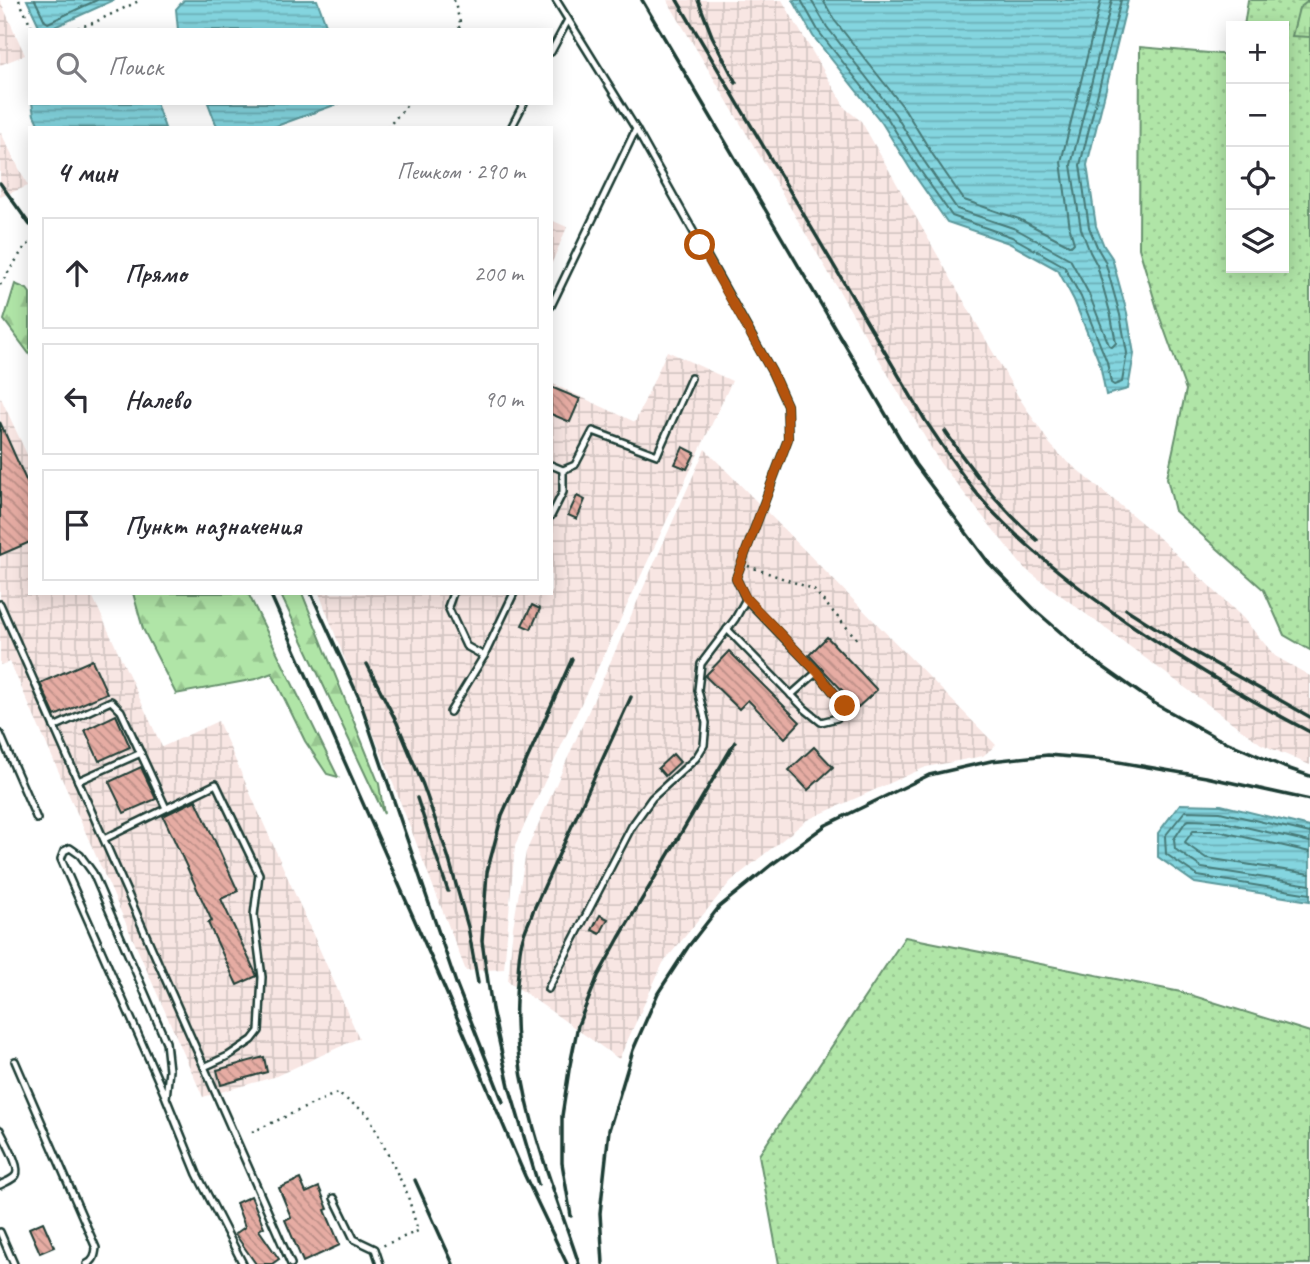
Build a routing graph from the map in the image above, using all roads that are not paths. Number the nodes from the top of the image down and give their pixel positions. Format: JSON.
{"nodes":[{"id":1,"x":556,"y":0,"type":"edge"},
{"id":2,"x":568,"y":20,"type":"junction"},
{"id":3,"x":553,"y":48,"type":"edge"},
{"id":4,"x":523,"y":105,"type":"edge"},
{"id":5,"x":512,"y":126,"type":"edge"},
{"id":6,"x":636,"y":129,"type":"junction"},
{"id":7,"x":553,"y":302,"type":"edge"},
{"id":8,"x":691,"y":378,"type":"dead end"},
{"id":9,"x":553,"y":467,"type":"edge"},
{"id":10,"x":563,"y":471,"type":"junction"},
{"id":11,"x":553,"y":512,"type":"edge"},
{"id":12,"x":452,"y":595,"type":"edge"},
{"id":13,"x":513,"y":595,"type":"edge"},
{"id":14,"x":746,"y":598,"type":"junction"},
{"id":15,"x":0,"y":604,"type":"edge"},
{"id":16,"x":727,"y":629,"type":"junction"},
{"id":17,"x":484,"y":656,"type":"junction"},
{"id":18,"x":817,"y":672,"type":"junction"},
{"id":19,"x":791,"y":695,"type":"junction"},
{"id":20,"x":450,"y":712,"type":"dead end"},
{"id":21,"x":54,"y":727,"type":"junction"},
{"id":22,"x":0,"y":734,"type":"edge"},
{"id":23,"x":141,"y":753,"type":"junction"},
{"id":24,"x":78,"y":781,"type":"junction"},
{"id":25,"x":166,"y":808,"type":"junction"},
{"id":26,"x":37,"y":819,"type":"dead end"},
{"id":27,"x":104,"y":839,"type":"junction"},
{"id":28,"x":548,"y":989,"type":"dead end"},
{"id":29,"x":15,"y":1060,"type":"dead end"},
{"id":30,"x":204,"y":1067,"type":"junction"},
{"id":31,"x":166,"y":1098,"type":"junction"},
{"id":32,"x":0,"y":1130,"type":"edge"},
{"id":33,"x":0,"y":1185,"type":"edge"},
{"id":34,"x":334,"y":1198,"type":"dead end"},
{"id":35,"x":0,"y":1233,"type":"edge"},
{"id":36,"x":14,"y":1264,"type":"edge"},
{"id":37,"x":87,"y":1264,"type":"edge"},
{"id":38,"x":243,"y":1264,"type":"edge"},
{"id":39,"x":291,"y":1264,"type":"edge"},
{"id":40,"x":380,"y":1264,"type":"edge"}],
"edges":[{"from":1,"to":2,"type":"lane"},
{"from":2,"to":3,"type":"lane"},
{"from":2,"to":6,"type":"lane"},
{"from":4,"to":5,"type":"lane"},
{"from":6,"to":7,"type":"lane"},
{"from":6,"to":14,"type":"lane"},
{"from":8,"to":10,"type":"lane"},
{"from":9,"to":10,"type":"lane"},
{"from":10,"to":11,"type":"lane"},
{"from":12,"to":17,"type":"lane"},
{"from":13,"to":17,"type":"lane"},
{"from":14,"to":16,"type":"lane"},
{"from":14,"to":18,"type":"lane"},
{"from":15,"to":21,"type":"lane"},
{"from":16,"to":19,"type":"lane"},
{"from":16,"to":28,"type":"lane"},
{"from":17,"to":20,"type":"lane"},
{"from":18,"to":19,"type":"lane"},
{"from":18,"to":19,"type":"lane"},
{"from":21,"to":23,"type":"lane"},
{"from":21,"to":24,"type":"lane"},
{"from":22,"to":26,"type":"lane"},
{"from":23,"to":24,"type":"lane"},
{"from":23,"to":25,"type":"lane"},
{"from":24,"to":27,"type":"lane"},
{"from":25,"to":27,"type":"lane"},
{"from":25,"to":30,"type":"lane"},
{"from":27,"to":30,"type":"lane"},
{"from":29,"to":37,"type":"lane"},
{"from":30,"to":39,"type":"lane"},
{"from":31,"to":31,"type":"lane"},
{"from":31,"to":38,"type":"lane"},
{"from":32,"to":33,"type":"lane"},
{"from":34,"to":40,"type":"lane"},
{"from":35,"to":36,"type":"lane"}]}
